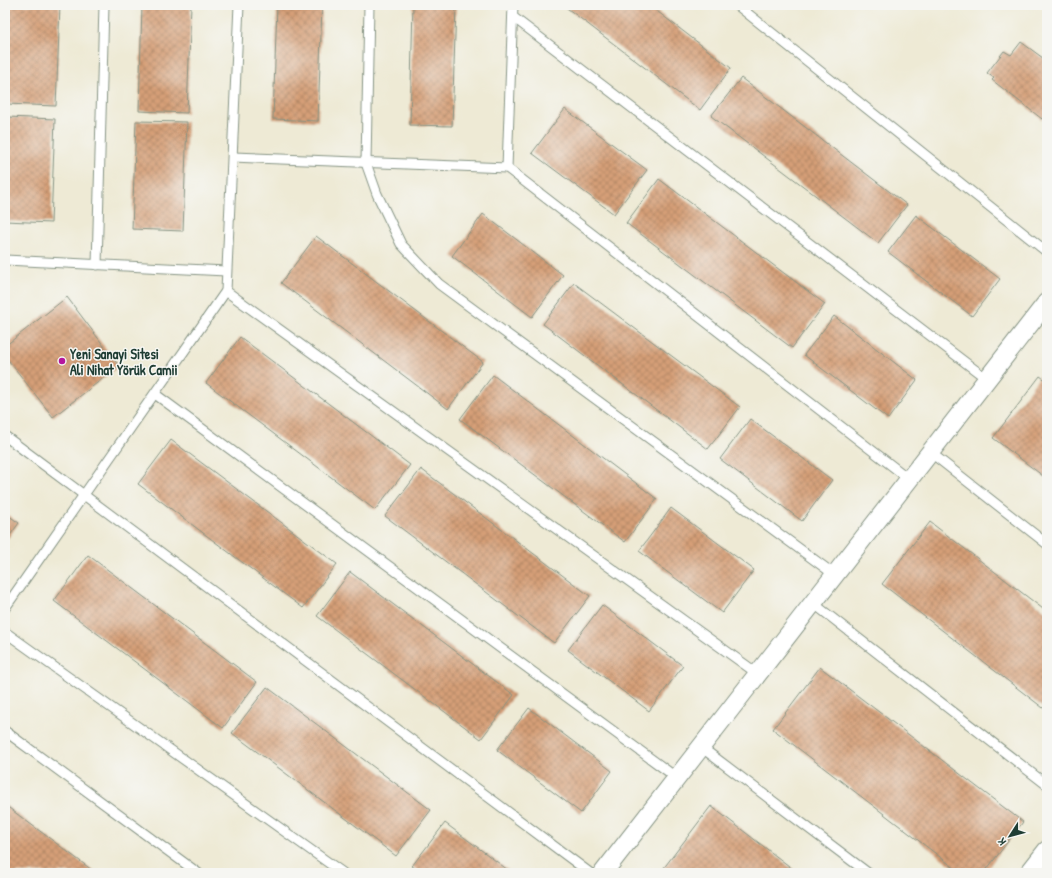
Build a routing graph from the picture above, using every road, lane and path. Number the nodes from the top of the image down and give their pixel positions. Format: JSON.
{"nodes":[{"id":1,"x":104,"y":5,"type":"edge"},
{"id":2,"x":239,"y":5,"type":"edge"},
{"id":3,"x":369,"y":5,"type":"edge"},
{"id":4,"x":513,"y":5,"type":"edge"},
{"id":5,"x":737,"y":5,"type":"edge"},
{"id":6,"x":513,"y":17,"type":"junction"},
{"id":7,"x":233,"y":157,"type":"junction"},
{"id":8,"x":366,"y":163,"type":"junction"},
{"id":9,"x":507,"y":168,"type":"junction"},
{"id":10,"x":1047,"y":252,"type":"edge"},
{"id":11,"x":5,"y":260,"type":"edge"},
{"id":12,"x":97,"y":265,"type":"junction"},
{"id":13,"x":226,"y":271,"type":"junction"},
{"id":14,"x":226,"y":291,"type":"junction"},
{"id":15,"x":1044,"y":313,"type":"edge"},
{"id":16,"x":987,"y":379,"type":"junction"},
{"id":17,"x":155,"y":394,"type":"junction"},
{"id":18,"x":5,"y":436,"type":"edge"},
{"id":19,"x":930,"y":452,"type":"junction"},
{"id":20,"x":909,"y":479,"type":"junction"},
{"id":21,"x":85,"y":495,"type":"junction"},
{"id":22,"x":1047,"y":544,"type":"edge"},
{"id":23,"x":835,"y":575,"type":"junction"},
{"id":24,"x":813,"y":603,"type":"junction"},
{"id":25,"x":5,"y":608,"type":"edge"},
{"id":26,"x":5,"y":632,"type":"edge"},
{"id":27,"x":758,"y":674,"type":"junction"},
{"id":28,"x":5,"y":732,"type":"edge"},
{"id":29,"x":702,"y":747,"type":"junction"},
{"id":30,"x":677,"y":778,"type":"junction"},
{"id":31,"x":1047,"y":786,"type":"edge"},
{"id":32,"x":1047,"y":850,"type":"edge"},
{"id":33,"x":198,"y":873,"type":"edge"},
{"id":34,"x":343,"y":873,"type":"edge"},
{"id":35,"x":590,"y":873,"type":"edge"},
{"id":36,"x":603,"y":873,"type":"edge"},
{"id":37,"x":868,"y":873,"type":"edge"},
{"id":38,"x":1029,"y":873,"type":"edge"}],
"edges":[{"from":1,"to":12,"type":"lane"},
{"from":2,"to":7,"type":"lane"},
{"from":3,"to":8,"type":"lane"},
{"from":4,"to":6,"type":"lane"},
{"from":5,"to":10,"type":"lane"},
{"from":6,"to":9,"type":"lane"},
{"from":6,"to":16,"type":"lane"},
{"from":7,"to":8,"type":"lane"},
{"from":7,"to":13,"type":"lane"},
{"from":8,"to":9,"type":"lane"},
{"from":8,"to":23,"type":"lane"},
{"from":9,"to":20,"type":"lane"},
{"from":11,"to":12,"type":"lane"},
{"from":12,"to":13,"type":"lane"},
{"from":13,"to":14,"type":"lane"},
{"from":14,"to":17,"type":"lane"},
{"from":14,"to":27,"type":"lane"},
{"from":15,"to":16,"type":"street"},
{"from":16,"to":19,"type":"street"},
{"from":17,"to":21,"type":"lane"},
{"from":17,"to":30,"type":"lane"},
{"from":18,"to":21,"type":"lane"},
{"from":19,"to":20,"type":"street"},
{"from":19,"to":22,"type":"lane"},
{"from":20,"to":23,"type":"street"},
{"from":21,"to":25,"type":"lane"},
{"from":21,"to":35,"type":"lane"},
{"from":23,"to":24,"type":"street"},
{"from":24,"to":27,"type":"street"},
{"from":24,"to":31,"type":"lane"},
{"from":26,"to":34,"type":"lane"},
{"from":27,"to":29,"type":"street"},
{"from":28,"to":33,"type":"lane"},
{"from":29,"to":30,"type":"street"},
{"from":29,"to":37,"type":"lane"},
{"from":30,"to":36,"type":"street"},
{"from":32,"to":38,"type":"street"}]}
